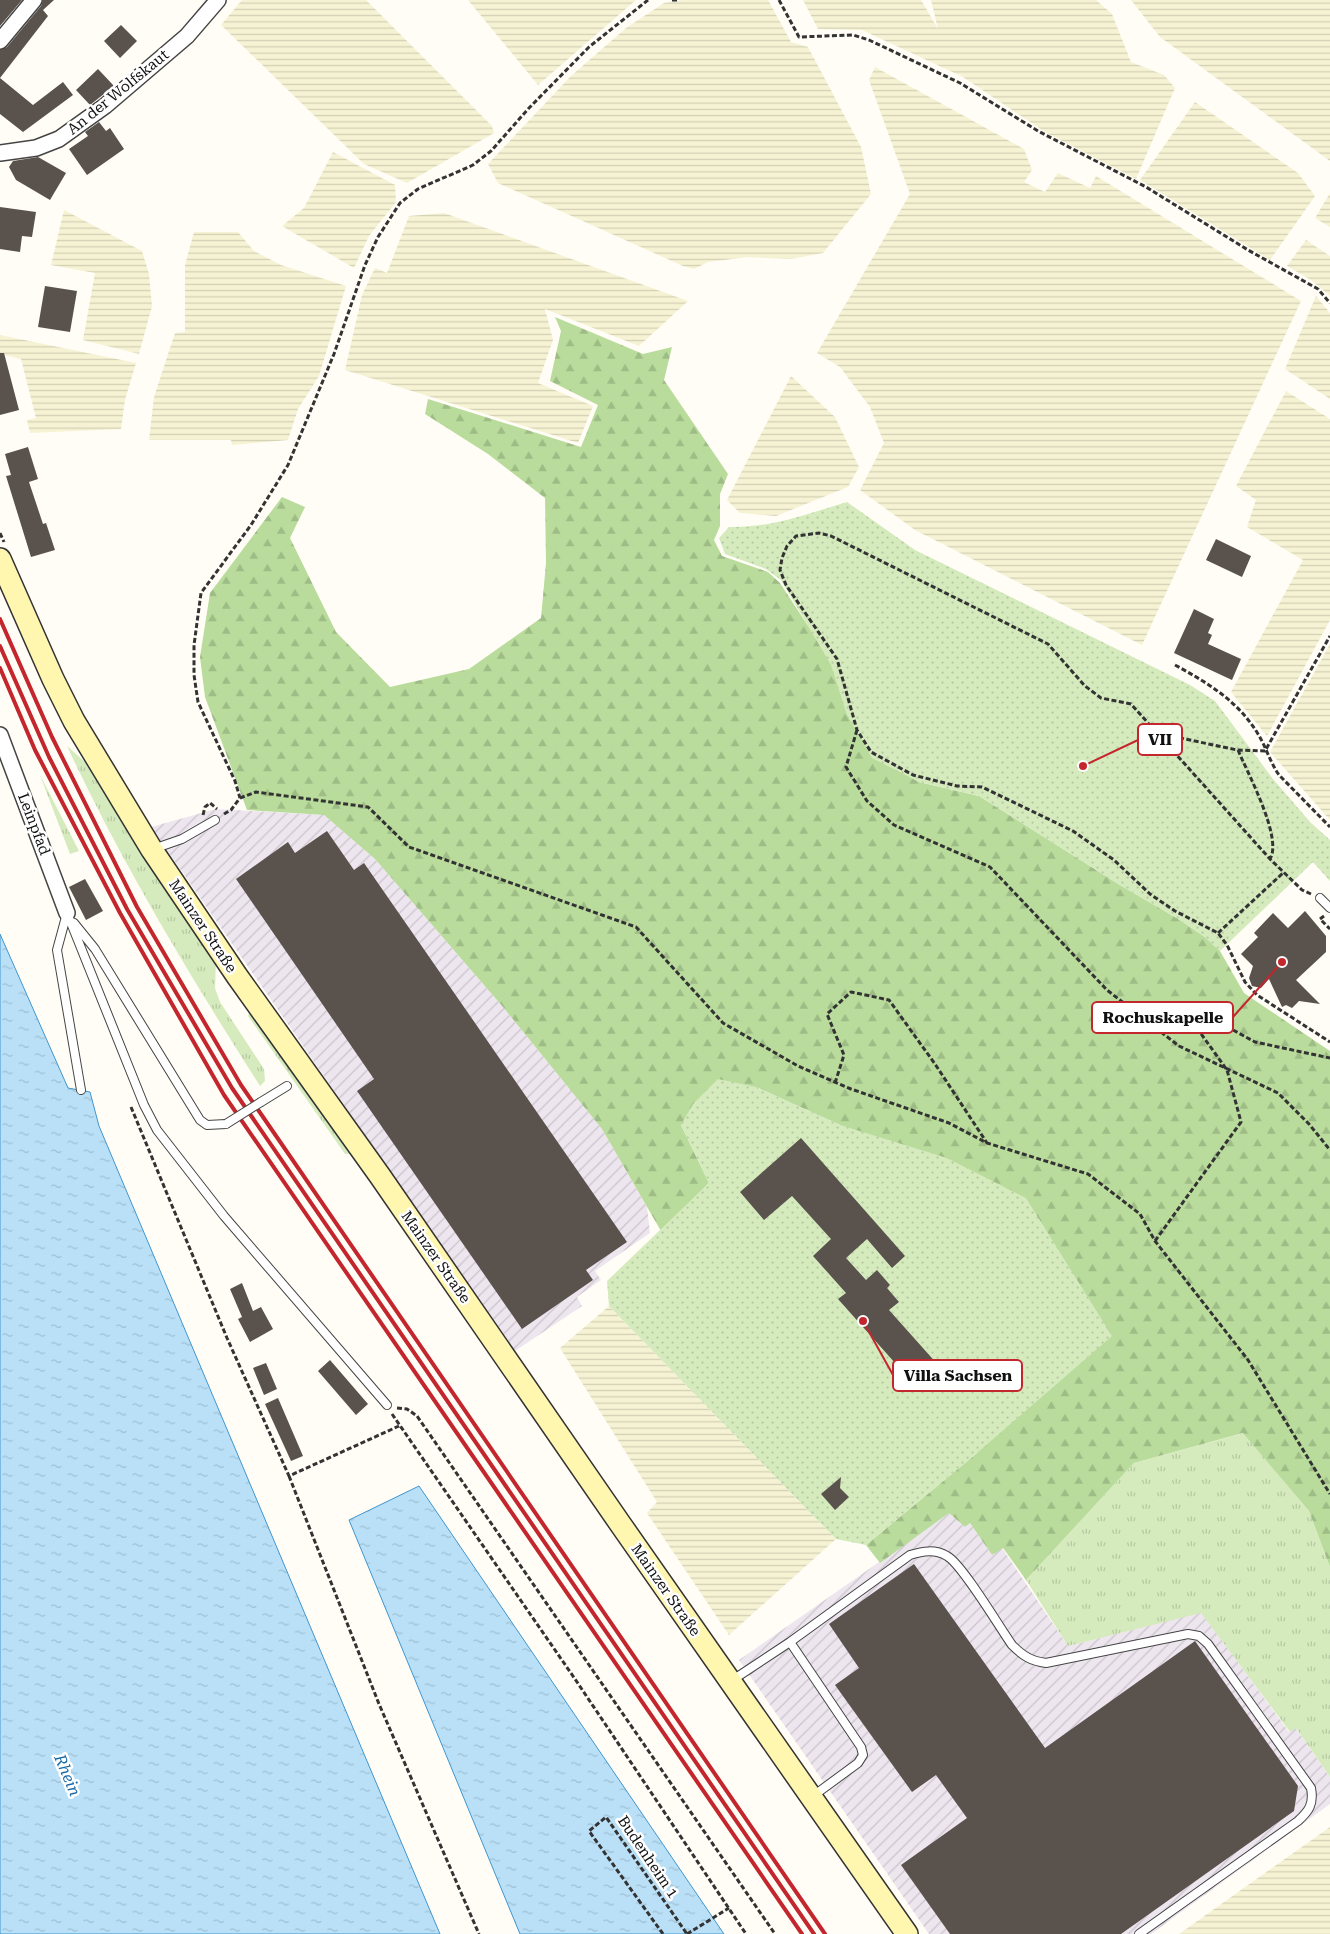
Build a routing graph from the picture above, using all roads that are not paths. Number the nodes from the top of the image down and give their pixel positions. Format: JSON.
{"nodes":[{"id":1,"x":34,"y":0,"type":"edge"},
{"id":2,"x":218,"y":0,"type":"edge"},
{"id":3,"x":0,"y":41,"type":"edge"},
{"id":4,"x":0,"y":153,"type":"edge"},
{"id":5,"x":0,"y":559,"type":"edge"},
{"id":6,"x":0,"y":735,"type":"edge"},
{"id":7,"x":215,"y":820,"type":"road end"},
{"id":8,"x":152,"y":850,"type":"junction"},
{"id":9,"x":1320,"y":898,"type":"road end"},
{"id":10,"x":1330,"y":908,"type":"edge"},
{"id":11,"x":67,"y":913,"type":"junction"},
{"id":12,"x":287,"y":1086,"type":"dead end"},
{"id":13,"x":81,"y":1090,"type":"dead end"},
{"id":14,"x":387,"y":1405,"type":"road end"},
{"id":15,"x":790,"y":1642,"type":"junction"},
{"id":16,"x":730,"y":1681,"type":"junction"},
{"id":17,"x":811,"y":1797,"type":"junction"},
{"id":18,"x":908,"y":1934,"type":"edge"},
{"id":19,"x":1139,"y":1934,"type":"edge"}],
"edges":[{"from":1,"to":3,"type":"street"},
{"from":2,"to":4,"type":"street","name":"An der Wolfskaut"},
{"from":5,"to":8,"type":"main road","name":"Mainzer Straße"},
{"from":6,"to":11,"type":"street","name":"Leinpfad"},
{"from":7,"to":8,"type":"lane"},
{"from":8,"to":16,"type":"main road","name":"Mainzer Straße"},
{"from":9,"to":10,"type":"lane"},
{"from":11,"to":12,"type":"lane","bridge":true},
{"from":11,"to":13,"type":"lane"},
{"from":11,"to":14,"type":"lane"},
{"from":15,"to":16,"type":"lane"},
{"from":15,"to":17,"type":"lane"},
{"from":15,"to":19,"type":"lane"},
{"from":16,"to":17,"type":"main road","name":"Mainzer Straße"},
{"from":17,"to":18,"type":"main road","name":"Mainzer Straße"}]}
